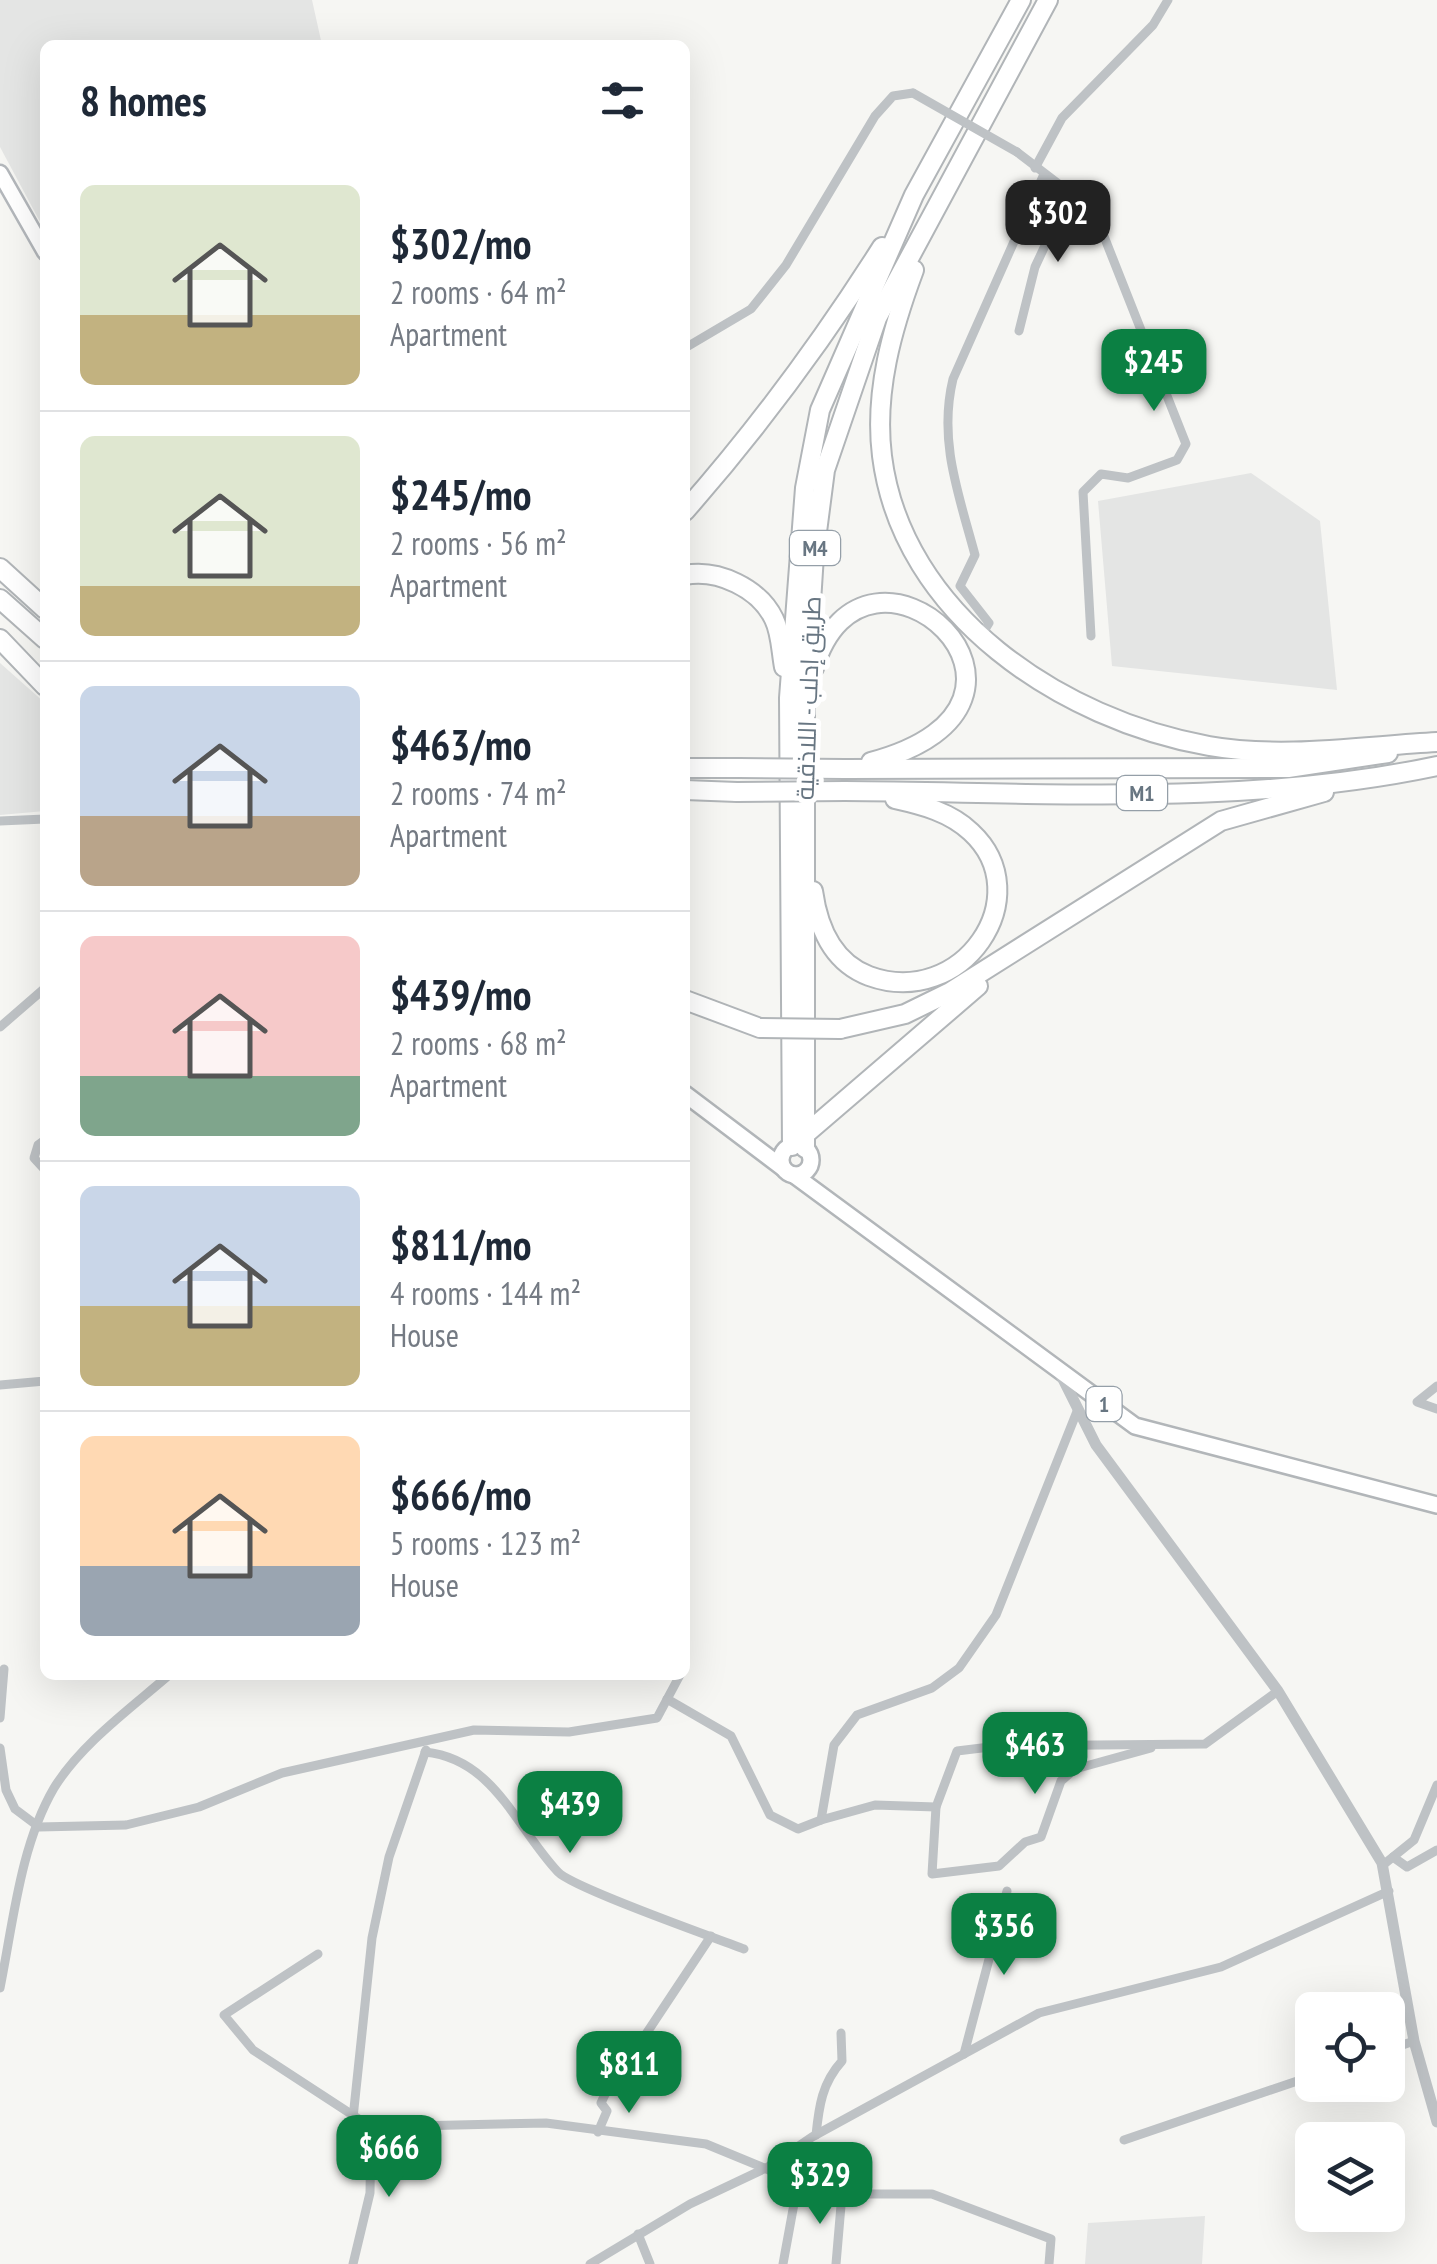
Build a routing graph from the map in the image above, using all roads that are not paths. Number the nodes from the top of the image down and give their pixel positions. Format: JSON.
{"nodes":[{"id":1,"x":1021,"y":0,"type":"edge"},
{"id":2,"x":1048,"y":0,"type":"edge"},
{"id":3,"x":1168,"y":0,"type":"edge"},
{"id":4,"x":1039,"y":171,"type":"junction"},
{"id":5,"x":0,"y":173,"type":"edge"},
{"id":6,"x":1071,"y":190,"type":"junction"},
{"id":7,"x":914,"y":196,"type":"junction"},
{"id":8,"x":938,"y":202,"type":"junction"},
{"id":9,"x":40,"y":243,"type":"edge"},
{"id":10,"x":1018,"y":330,"type":"dead end"},
{"id":11,"x":690,"y":345,"type":"edge"},
{"id":12,"x":690,"y":505,"type":"edge"},
{"id":13,"x":0,"y":568,"type":"edge"},
{"id":14,"x":690,"y":574,"type":"edge"},
{"id":15,"x":0,"y":600,"type":"edge"},
{"id":16,"x":40,"y":604,"type":"edge"},
{"id":17,"x":40,"y":635,"type":"edge"},
{"id":18,"x":982,"y":636,"type":"junction"},
{"id":19,"x":1091,"y":636,"type":"dead end"},
{"id":20,"x":0,"y":639,"type":"edge"},
{"id":21,"x":40,"y":681,"type":"edge"},
{"id":22,"x":797,"y":697,"type":"junction"},
{"id":23,"x":1437,"y":742,"type":"edge"},
{"id":24,"x":690,"y":755,"type":"edge"},
{"id":25,"x":1437,"y":766,"type":"edge"},
{"id":26,"x":690,"y":768,"type":"edge"},
{"id":27,"x":729,"y":768,"type":"junction"},
{"id":28,"x":845,"y":769,"type":"junction"},
{"id":29,"x":1361,"y":782,"type":"junction"},
{"id":30,"x":690,"y":790,"type":"edge"},
{"id":31,"x":845,"y":791,"type":"junction"},
{"id":32,"x":40,"y":819,"type":"edge"},
{"id":33,"x":0,"y":820,"type":"edge"},
{"id":34,"x":804,"y":825,"type":"junction"},
{"id":35,"x":1015,"y":954,"type":"junction"},
{"id":36,"x":40,"y":992,"type":"edge"},
{"id":37,"x":690,"y":1002,"type":"edge"},
{"id":38,"x":0,"y":1027,"type":"edge"},
{"id":39,"x":690,"y":1097,"type":"edge"},
{"id":40,"x":40,"y":1143,"type":"edge"},
{"id":41,"x":757,"y":1144,"type":"junction"},
{"id":42,"x":800,"y":1148,"type":"junction"},
{"id":43,"x":40,"y":1165,"type":"edge"},
{"id":44,"x":789,"y":1172,"type":"junction"},
{"id":45,"x":822,"y":1194,"type":"junction"},
{"id":46,"x":1059,"y":1371,"type":"junction"},
{"id":47,"x":40,"y":1381,"type":"edge"},
{"id":48,"x":0,"y":1385,"type":"edge"},
{"id":49,"x":1437,"y":1386,"type":"edge"},
{"id":50,"x":1078,"y":1409,"type":"junction"},
{"id":51,"x":1437,"y":1409,"type":"edge"},
{"id":52,"x":1437,"y":1505,"type":"edge"},
{"id":53,"x":4,"y":1669,"type":"dead end"},
{"id":54,"x":163,"y":1680,"type":"edge"},
{"id":55,"x":677,"y":1680,"type":"edge"},
{"id":56,"x":1278,"y":1691,"type":"junction"},
{"id":57,"x":667,"y":1700,"type":"junction"},
{"id":58,"x":0,"y":1718,"type":"edge"},
{"id":59,"x":429,"y":1739,"type":"junction"},
{"id":60,"x":1163,"y":1744,"type":"junction"},
{"id":61,"x":0,"y":1748,"type":"edge"},
{"id":62,"x":425,"y":1752,"type":"junction"},
{"id":63,"x":1437,"y":1784,"type":"edge"},
{"id":64,"x":936,"y":1807,"type":"junction"},
{"id":65,"x":821,"y":1820,"type":"junction"},
{"id":66,"x":39,"y":1827,"type":"junction"},
{"id":67,"x":1437,"y":1850,"type":"edge"},
{"id":68,"x":1388,"y":1861,"type":"junction"},
{"id":69,"x":1007,"y":1891,"type":"dead end"},
{"id":70,"x":1390,"y":1891,"type":"junction"},
{"id":71,"x":711,"y":1936,"type":"junction"},
{"id":72,"x":744,"y":1949,"type":"dead end"},
{"id":73,"x":318,"y":1954,"type":"dead end"},
{"id":74,"x":0,"y":1988,"type":"edge"},
{"id":75,"x":841,"y":2033,"type":"dead end"},
{"id":76,"x":1414,"y":2041,"type":"junction"},
{"id":77,"x":1405,"y":2044,"type":"edge"},
{"id":78,"x":964,"y":2054,"type":"junction"},
{"id":79,"x":1295,"y":2082,"type":"edge"},
{"id":80,"x":353,"y":2118,"type":"junction"},
{"id":81,"x":1437,"y":2122,"type":"edge"},
{"id":82,"x":371,"y":2126,"type":"junction"},
{"id":83,"x":598,"y":2132,"type":"junction"},
{"id":84,"x":816,"y":2135,"type":"junction"},
{"id":85,"x":1124,"y":2140,"type":"dead end"},
{"id":86,"x":768,"y":2167,"type":"junction"},
{"id":87,"x":798,"y":2182,"type":"junction"},
{"id":88,"x":842,"y":2194,"type":"junction"},
{"id":89,"x":638,"y":2234,"type":"junction"},
{"id":90,"x":353,"y":2264,"type":"edge"},
{"id":91,"x":590,"y":2264,"type":"edge"},
{"id":92,"x":650,"y":2264,"type":"edge"},
{"id":93,"x":782,"y":2264,"type":"edge"},
{"id":94,"x":836,"y":2264,"type":"edge"},
{"id":95,"x":1049,"y":2264,"type":"edge"}],
"edges":[{"from":1,"to":7,"type":"highway","name":"طريق إدلب - اللاذقية","number":"M4"},
{"from":2,"to":8,"type":"highway","name":"طريق إدلب - اللاذقية","number":"M4"},
{"from":3,"to":4,"type":"street"},
{"from":4,"to":6,"type":"street"},
{"from":4,"to":11,"type":"street","bridge":true},
{"from":4,"to":18,"type":"street"},
{"from":5,"to":9,"type":"main road"},
{"from":6,"to":10,"type":"street"},
{"from":6,"to":19,"type":"street"},
{"from":7,"to":12,"type":"highway"},
{"from":7,"to":22,"type":"highway","name":"طريق إدلب - اللاذقية","number":"M4"},
{"from":8,"to":18,"type":"highway"},
{"from":8,"to":22,"type":"highway","name":"طريق إدلب - اللاذقية","number":"M4"},
{"from":13,"to":16,"type":"highway"},
{"from":14,"to":22,"type":"highway"},
{"from":15,"to":17,"type":"highway"},
{"from":18,"to":23,"type":"highway"},
{"from":20,"to":21,"type":"highway"},
{"from":22,"to":28,"type":"highway"},
{"from":22,"to":34,"type":"highway","name":"طريق إدلب - اللاذقية","number":"M4"},
{"from":22,"to":42,"type":"highway","name":"طريق إدلب - اللاذقية","number":"M4"},
{"from":23,"to":28,"type":"highway","number":"M1"},
{"from":24,"to":27,"type":"highway"},
{"from":25,"to":29,"type":"highway","number":"M1"},
{"from":26,"to":27,"type":"highway","number":"M1"},
{"from":27,"to":28,"type":"highway","number":"M1","bridge":true},
{"from":29,"to":31,"type":"highway","number":"M1"},
{"from":29,"to":35,"type":"highway"},
{"from":30,"to":31,"type":"highway","number":"M1","bridge":true},
{"from":31,"to":34,"type":"highway"},
{"from":32,"to":33,"type":"street"},
{"from":34,"to":42,"type":"highway","name":"طريق إدلب - اللاذقية","number":"M4"},
{"from":35,"to":37,"type":"highway","bridge":true},
{"from":35,"to":42,"type":"highway"},
{"from":36,"to":38,"type":"street"},
{"from":39,"to":41,"type":"main road","number":"1"},
{"from":40,"to":43,"type":"street"},
{"from":41,"to":42,"type":"main road","number":"1"},
{"from":41,"to":44,"type":"main road","number":"1"},
{"from":42,"to":44,"type":"main road"},
{"from":42,"to":44,"type":"main road"},
{"from":42,"to":45,"type":"main road"},
{"from":44,"to":45,"type":"main road","number":"1"},
{"from":45,"to":46,"type":"main road","number":"1"},
{"from":46,"to":50,"type":"street"},
{"from":46,"to":52,"type":"main road","number":"1"},
{"from":47,"to":48,"type":"street"},
{"from":49,"to":51,"type":"street"},
{"from":50,"to":56,"type":"street"},
{"from":50,"to":65,"type":"street"},
{"from":53,"to":58,"type":"street"},
{"from":54,"to":66,"type":"street"},
{"from":55,"to":57,"type":"street"},
{"from":56,"to":60,"type":"street"},
{"from":56,"to":68,"type":"street"},
{"from":57,"to":59,"type":"street"},
{"from":57,"to":65,"type":"street"},
{"from":59,"to":62,"type":"street"},
{"from":59,"to":66,"type":"street"},
{"from":60,"to":64,"type":"street"},
{"from":60,"to":64,"type":"street"},
{"from":61,"to":66,"type":"street"},
{"from":62,"to":71,"type":"street"},
{"from":62,"to":80,"type":"street"},
{"from":63,"to":68,"type":"street"},
{"from":64,"to":65,"type":"street"},
{"from":66,"to":74,"type":"street"},
{"from":67,"to":68,"type":"street"},
{"from":68,"to":70,"type":"street"},
{"from":69,"to":78,"type":"street"},
{"from":70,"to":76,"type":"street"},
{"from":70,"to":78,"type":"street"},
{"from":71,"to":72,"type":"street"},
{"from":71,"to":83,"type":"street"},
{"from":73,"to":80,"type":"street"},
{"from":75,"to":84,"type":"street"},
{"from":76,"to":77,"type":"street"},
{"from":76,"to":81,"type":"street"},
{"from":78,"to":84,"type":"street"},
{"from":79,"to":85,"type":"street"},
{"from":80,"to":82,"type":"street"},
{"from":82,"to":83,"type":"street"},
{"from":82,"to":90,"type":"street"},
{"from":83,"to":86,"type":"street"},
{"from":84,"to":86,"type":"street"},
{"from":86,"to":87,"type":"street"},
{"from":86,"to":89,"type":"street"},
{"from":87,"to":88,"type":"street"},
{"from":87,"to":93,"type":"street"},
{"from":88,"to":94,"type":"street"},
{"from":88,"to":95,"type":"street"},
{"from":89,"to":91,"type":"street"},
{"from":89,"to":92,"type":"street"}]}
